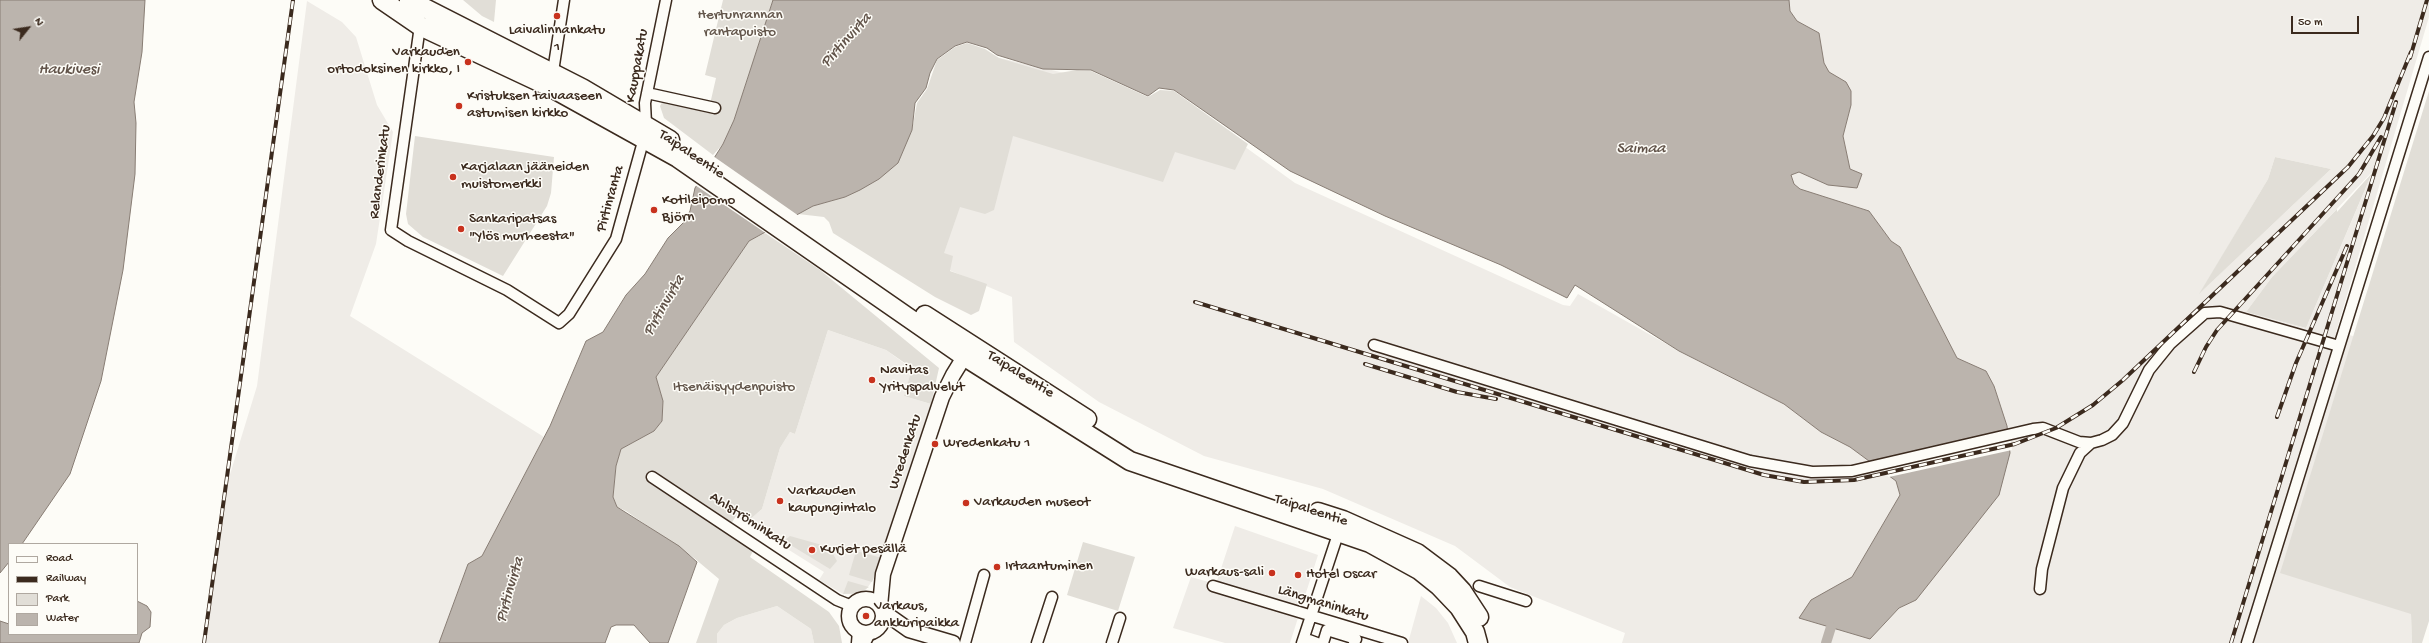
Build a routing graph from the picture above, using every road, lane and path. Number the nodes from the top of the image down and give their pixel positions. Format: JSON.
{"nodes":[{"id":1,"x":382,"y":0,"type":"edge"},
{"id":2,"x":564,"y":0,"type":"edge"},
{"id":3,"x":666,"y":0,"type":"edge"},
{"id":4,"x":420,"y":2,"type":"edge"},
{"id":5,"x":420,"y":26,"type":"junction"},
{"id":6,"x":2429,"y":57,"type":"edge"},
{"id":7,"x":552,"y":80,"type":"junction"},
{"id":8,"x":647,"y":93,"type":"junction"},
{"id":9,"x":715,"y":108,"type":"dead end"},
{"id":10,"x":645,"y":131,"type":"junction"},
{"id":11,"x":559,"y":323,"type":"joint"},
{"id":12,"x":1374,"y":345,"type":"dead end"},
{"id":13,"x":2339,"y":346,"type":"junction"},
{"id":14,"x":968,"y":351,"type":"junction"},
{"id":15,"x":2091,"y":443,"type":"junction"},
{"id":16,"x":652,"y":477,"type":"dead end"},
{"id":17,"x":1341,"y":526,"type":"junction"},
{"id":18,"x":883,"y":574,"type":"junction"},
{"id":19,"x":984,"y":575,"type":"dead end"},
{"id":20,"x":1213,"y":586,"type":"dead end"},
{"id":21,"x":1480,"y":586,"type":"dead end"},
{"id":22,"x":2040,"y":589,"type":"dead end"},
{"id":23,"x":1052,"y":597,"type":"dead end"},
{"id":24,"x":1526,"y":601,"type":"dead end"},
{"id":25,"x":856,"y":603,"type":"junction"},
{"id":26,"x":881,"y":609,"type":"junction"},
{"id":27,"x":1311,"y":616,"type":"junction"},
{"id":28,"x":1120,"y":618,"type":"dead end"},
{"id":29,"x":909,"y":630,"type":"junction"},
{"id":30,"x":865,"y":636,"type":"edge"},
{"id":31,"x":953,"y":643,"type":"edge"},
{"id":32,"x":965,"y":643,"type":"edge"},
{"id":33,"x":1037,"y":643,"type":"edge"},
{"id":34,"x":1112,"y":643,"type":"edge"},
{"id":35,"x":1302,"y":643,"type":"edge"},
{"id":36,"x":1308,"y":643,"type":"edge"},
{"id":37,"x":1317,"y":643,"type":"edge"},
{"id":38,"x":1323,"y":643,"type":"edge"},
{"id":39,"x":1354,"y":643,"type":"edge"},
{"id":40,"x":1402,"y":643,"type":"edge"},
{"id":41,"x":1478,"y":643,"type":"edge"},
{"id":42,"x":1490,"y":643,"type":"edge"},
{"id":43,"x":2247,"y":643,"type":"edge"}],
"edges":[{"from":1,"to":5,"type":"highway"},
{"from":2,"to":7,"type":"street"},
{"from":3,"to":8,"type":"street","name":"Kauppakatu"},
{"from":4,"to":5,"type":"street","name":"Relanderinkatu"},
{"from":4,"to":7,"type":"highway"},
{"from":5,"to":7,"type":"highway"},
{"from":5,"to":11,"type":"street","name":"Relanderinkatu"},
{"from":6,"to":13,"type":"street"},
{"from":7,"to":10,"type":"highway","name":"Taipaleentie"},
{"from":8,"to":9,"type":"street"},
{"from":8,"to":10,"type":"street","name":"Kauppakatu"},
{"from":10,"to":11,"type":"street","name":"Pirtinranta"},
{"from":10,"to":14,"type":"highway","name":"Taipaleentie"},
{"from":12,"to":15,"type":"street"},
{"from":13,"to":15,"type":"street"},
{"from":13,"to":43,"type":"street"},
{"from":14,"to":17,"type":"highway","name":"Taipaleentie"},
{"from":14,"to":18,"type":"street","name":"Wredenkatu"},
{"from":15,"to":22,"type":"street"},
{"from":16,"to":25,"type":"street","name":"Ahlströminkatu"},
{"from":17,"to":27,"type":"street"},
{"from":17,"to":41,"type":"highway","name":"Taipaleentie"},
{"from":17,"to":42,"type":"highway","name":"Taipaleentie"},
{"from":18,"to":25,"type":"street","name":"Wredenkatu"},
{"from":18,"to":26,"type":"street","name":"Wredenkatu"},
{"from":19,"to":32,"type":"street"},
{"from":20,"to":27,"type":"street","name":"Längmaninkatu"},
{"from":21,"to":24,"type":"street"},
{"from":23,"to":33,"type":"street"},
{"from":25,"to":26,"type":"street"},
{"from":25,"to":30,"type":"street"},
{"from":26,"to":29,"type":"street"},
{"from":26,"to":30,"type":"street"},
{"from":27,"to":35,"type":"street"},
{"from":27,"to":40,"type":"street","name":"Längmaninkatu"},
{"from":28,"to":34,"type":"street"},
{"from":29,"to":30,"type":"street"},
{"from":29,"to":31,"type":"street"},
{"from":36,"to":37,"type":"street"},
{"from":38,"to":39,"type":"street"}]}
